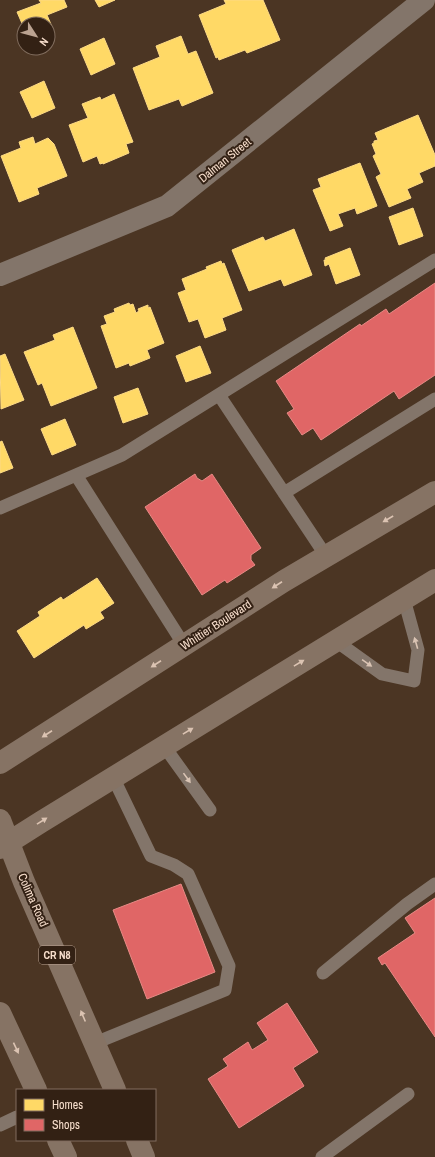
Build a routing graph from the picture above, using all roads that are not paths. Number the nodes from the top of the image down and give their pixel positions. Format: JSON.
{"nodes":[{"id":1,"x":424,"y":0,"type":"edge"},
{"id":2,"x":435,"y":260,"type":"edge"},
{"id":3,"x":0,"y":275,"type":"edge"},
{"id":4,"x":218,"y":395,"type":"junction"},
{"id":5,"x":435,"y":399,"type":"edge"},
{"id":6,"x":76,"y":475,"type":"junction"},
{"id":7,"x":435,"y":492,"type":"edge"},
{"id":8,"x":284,"y":493,"type":"junction"},
{"id":9,"x":0,"y":508,"type":"edge"},
{"id":10,"x":326,"y":556,"type":"junction"},
{"id":11,"x":435,"y":580,"type":"edge"},
{"id":12,"x":404,"y":599,"type":"junction"},
{"id":13,"x":336,"y":641,"type":"junction"},
{"id":14,"x":184,"y":645,"type":"junction"},
{"id":15,"x":164,"y":746,"type":"junction"},
{"id":16,"x":0,"y":764,"type":"edge"},
{"id":17,"x":113,"y":777,"type":"junction"},
{"id":18,"x":210,"y":810,"type":"dead end"},
{"id":19,"x":0,"y":820,"type":"edge"},
{"id":20,"x":4,"y":845,"type":"edge"},
{"id":21,"x":435,"y":884,"type":"edge"},
{"id":22,"x":323,"y":973,"type":"dead end"},
{"id":23,"x":0,"y":1013,"type":"edge"},
{"id":24,"x":95,"y":1043,"type":"junction"},
{"id":25,"x":36,"y":1089,"type":"edge"},
{"id":26,"x":116,"y":1089,"type":"edge"},
{"id":27,"x":408,"y":1094,"type":"dead end"},
{"id":28,"x":16,"y":1117,"type":"edge"},
{"id":29,"x":0,"y":1125,"type":"edge"},
{"id":30,"x":58,"y":1141,"type":"edge"},
{"id":31,"x":137,"y":1141,"type":"edge"},
{"id":32,"x":66,"y":1157,"type":"edge"},
{"id":33,"x":144,"y":1157,"type":"edge"},
{"id":34,"x":322,"y":1157,"type":"edge"}],
"edges":[{"from":1,"to":3,"type":"street","name":"Dalman Street"},
{"from":2,"to":4,"type":"lane"},
{"from":4,"to":6,"type":"lane"},
{"from":4,"to":8,"type":"lane"},
{"from":5,"to":8,"type":"lane"},
{"from":6,"to":9,"type":"lane"},
{"from":6,"to":14,"type":"lane"},
{"from":7,"to":10,"type":"main road","name":"Whittier Boulevard","one_way":true},
{"from":8,"to":10,"type":"lane"},
{"from":10,"to":14,"type":"main road","name":"Whittier Boulevard","one_way":true},
{"from":11,"to":12,"type":"main road"},
{"from":12,"to":13,"type":"main road"},
{"from":13,"to":12,"type":"lane","one_way":true},
{"from":15,"to":13,"type":"main road","one_way":true},
{"from":14,"to":16,"type":"main road","name":"Whittier Boulevard","one_way":true},
{"from":15,"to":17,"type":"main road"},
{"from":15,"to":18,"type":"lane","one_way":true},
{"from":20,"to":17,"type":"main road","one_way":true},
{"from":17,"to":24,"type":"lane"},
{"from":19,"to":20,"type":"main road","name":"Colima Road","number":"CR N8"},
{"from":24,"to":20,"type":"main road","name":"Colima Road","number":"CR N8","one_way":true},
{"from":21,"to":22,"type":"lane"},
{"from":23,"to":25,"type":"main road","one_way":true},
{"from":24,"to":26,"type":"main road","name":"Colima Road","number":"CR N8"},
{"from":27,"to":34,"type":"lane"},
{"from":28,"to":29,"type":"lane"},
{"from":30,"to":32,"type":"main road"},
{"from":31,"to":33,"type":"main road"}]}
